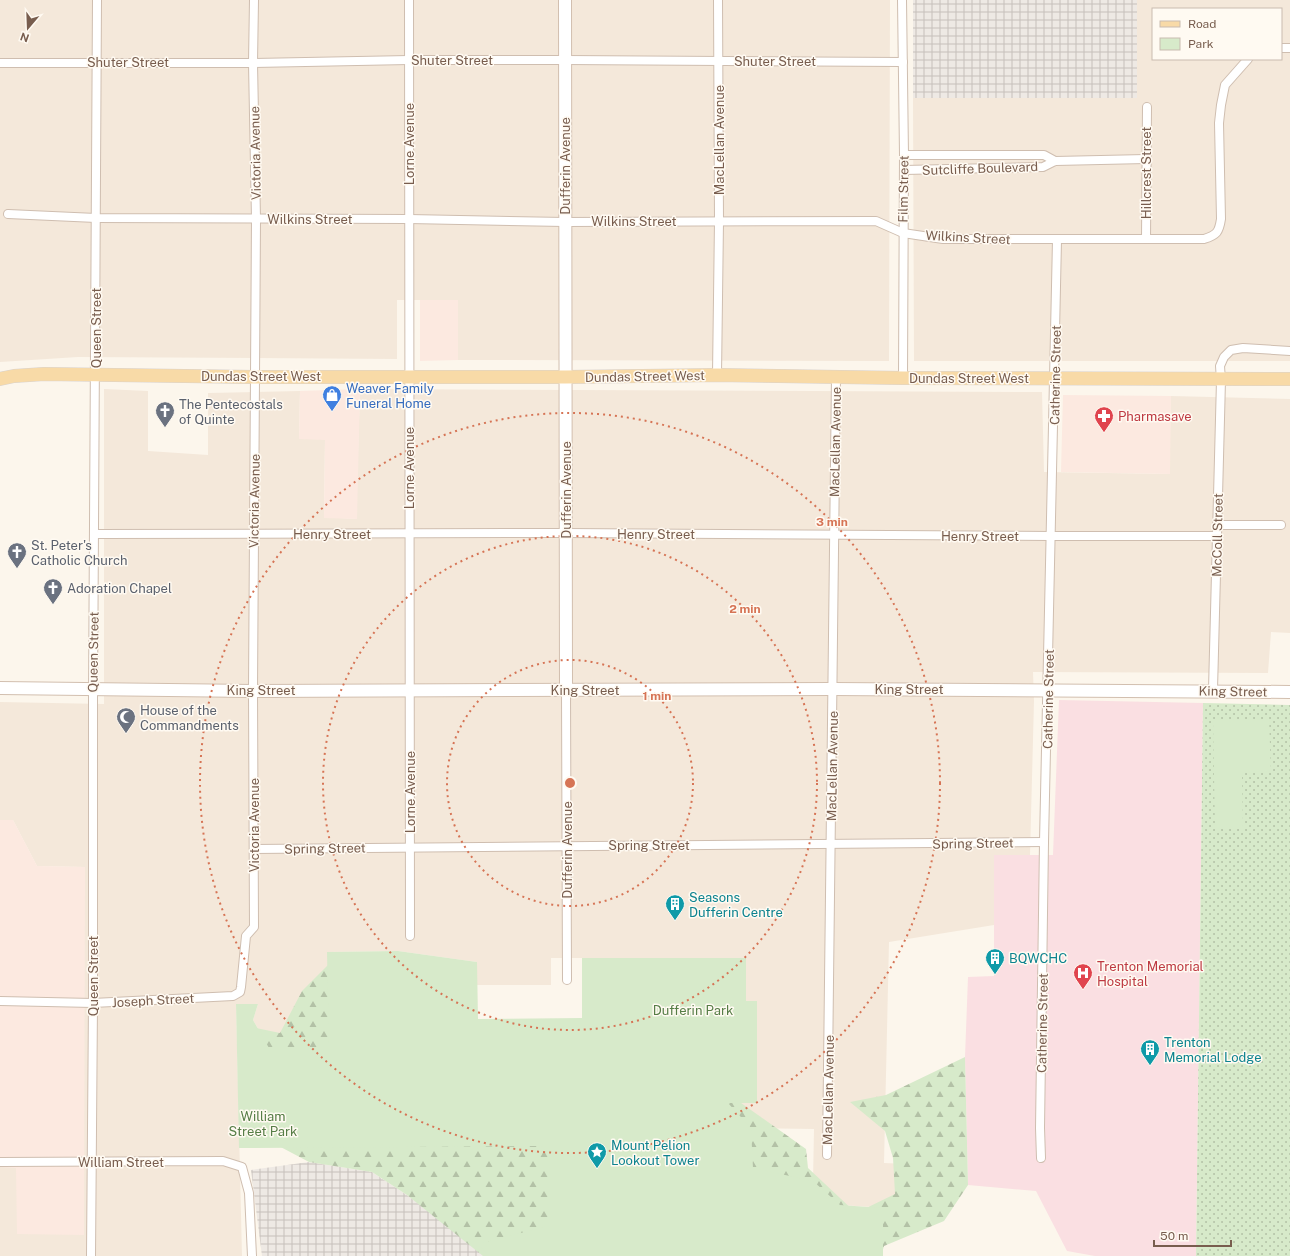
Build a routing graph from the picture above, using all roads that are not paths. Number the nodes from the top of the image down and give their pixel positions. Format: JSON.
{"nodes":[{"id":1,"x":97,"y":0,"type":"edge"},
{"id":2,"x":254,"y":0,"type":"edge"},
{"id":3,"x":409,"y":0,"type":"edge"},
{"id":4,"x":565,"y":0,"type":"edge"},
{"id":5,"x":718,"y":0,"type":"edge"},
{"id":6,"x":902,"y":0,"type":"edge"},
{"id":7,"x":409,"y":60,"type":"junction"},
{"id":8,"x":565,"y":60,"type":"junction"},
{"id":9,"x":1247,"y":60,"type":"edge"},
{"id":10,"x":718,"y":61,"type":"junction"},
{"id":11,"x":96,"y":62,"type":"junction"},
{"id":12,"x":903,"y":62,"type":"junction"},
{"id":13,"x":0,"y":63,"type":"edge"},
{"id":14,"x":253,"y":63,"type":"junction"},
{"id":15,"x":1146,"y":107,"type":"dead end"},
{"id":16,"x":904,"y":155,"type":"junction"},
{"id":17,"x":1146,"y":159,"type":"junction"},
{"id":18,"x":1055,"y":161,"type":"junction"},
{"id":19,"x":904,"y":170,"type":"junction"},
{"id":20,"x":8,"y":214,"type":"dead end"},
{"id":21,"x":96,"y":218,"type":"junction"},
{"id":22,"x":256,"y":219,"type":"junction"},
{"id":23,"x":408,"y":219,"type":"junction"},
{"id":24,"x":719,"y":221,"type":"junction"},
{"id":25,"x":566,"y":222,"type":"junction"},
{"id":26,"x":903,"y":233,"type":"junction"},
{"id":27,"x":1146,"y":239,"type":"junction"},
{"id":28,"x":1057,"y":240,"type":"junction"},
{"id":29,"x":1290,"y":350,"type":"edge"},
{"id":30,"x":96,"y":375,"type":"junction"},
{"id":31,"x":717,"y":375,"type":"junction"},
{"id":32,"x":255,"y":376,"type":"junction"},
{"id":33,"x":410,"y":377,"type":"junction"},
{"id":34,"x":566,"y":377,"type":"junction"},
{"id":35,"x":836,"y":377,"type":"junction"},
{"id":36,"x":903,"y":378,"type":"junction"},
{"id":37,"x":1055,"y":378,"type":"junction"},
{"id":38,"x":0,"y":379,"type":"edge"},
{"id":39,"x":1290,"y":379,"type":"edge"},
{"id":40,"x":1221,"y":380,"type":"junction"},
{"id":41,"x":1217,"y":525,"type":"junction"},
{"id":42,"x":1281,"y":525,"type":"dead end"},
{"id":43,"x":565,"y":533,"type":"junction"},
{"id":44,"x":95,"y":534,"type":"junction"},
{"id":45,"x":254,"y":534,"type":"junction"},
{"id":46,"x":409,"y":534,"type":"junction"},
{"id":47,"x":835,"y":535,"type":"junction"},
{"id":48,"x":1051,"y":536,"type":"junction"},
{"id":49,"x":1217,"y":536,"type":"junction"},
{"id":50,"x":0,"y":688,"type":"edge"},
{"id":51,"x":93,"y":689,"type":"junction"},
{"id":52,"x":833,"y":689,"type":"junction"},
{"id":53,"x":1048,"y":689,"type":"junction"},
{"id":54,"x":411,"y":690,"type":"junction"},
{"id":55,"x":566,"y":690,"type":"junction"},
{"id":56,"x":1213,"y":690,"type":"junction"},
{"id":57,"x":253,"y":691,"type":"junction"},
{"id":58,"x":1290,"y":692,"type":"edge"},
{"id":59,"x":1044,"y":842,"type":"junction"},
{"id":60,"x":831,"y":845,"type":"junction"},
{"id":61,"x":567,"y":846,"type":"junction"},
{"id":62,"x":409,"y":848,"type":"junction"},
{"id":63,"x":254,"y":849,"type":"junction"},
{"id":64,"x":410,"y":936,"type":"dead end"},
{"id":65,"x":567,"y":980,"type":"dead end"},
{"id":66,"x":233,"y":996,"type":"joint"},
{"id":67,"x":0,"y":1001,"type":"edge"},
{"id":68,"x":93,"y":1003,"type":"junction"},
{"id":69,"x":827,"y":1155,"type":"dead end"},
{"id":70,"x":1041,"y":1158,"type":"dead end"},
{"id":71,"x":0,"y":1162,"type":"edge"},
{"id":72,"x":92,"y":1162,"type":"junction"},
{"id":73,"x":91,"y":1256,"type":"edge"},
{"id":74,"x":252,"y":1256,"type":"edge"}],
"edges":[{"from":1,"to":11,"type":"street","name":"Queen Street"},
{"from":2,"to":14,"type":"street","name":"Victoria Avenue"},
{"from":3,"to":7,"type":"street","name":"Lorne Avenue"},
{"from":4,"to":8,"type":"street","name":"Dufferin Avenue"},
{"from":5,"to":10,"type":"street","name":"MacLellan Avenue"},
{"from":6,"to":12,"type":"street","name":"Film Street"},
{"from":7,"to":8,"type":"street","name":"Shuter Street"},
{"from":7,"to":14,"type":"street","name":"Shuter Street"},
{"from":7,"to":23,"type":"street","name":"Lorne Avenue"},
{"from":8,"to":10,"type":"street","name":"Shuter Street"},
{"from":8,"to":25,"type":"street","name":"Dufferin Avenue"},
{"from":9,"to":27,"type":"street","name":"Wilkins Street"},
{"from":10,"to":12,"type":"street","name":"Shuter Street"},
{"from":10,"to":24,"type":"street","name":"MacLellan Avenue"},
{"from":11,"to":13,"type":"street","name":"Shuter Street"},
{"from":11,"to":14,"type":"street","name":"Shuter Street"},
{"from":11,"to":21,"type":"street","name":"Queen Street"},
{"from":12,"to":16,"type":"street","name":"Film Street"},
{"from":14,"to":22,"type":"street","name":"Victoria Avenue"},
{"from":15,"to":17,"type":"street","name":"Hillcrest Street"},
{"from":16,"to":18,"type":"street","name":"Sutcliffe Boulevard"},
{"from":16,"to":19,"type":"street","name":"Film Street"},
{"from":17,"to":18,"type":"street","name":"Sutcliffe Boulevard"},
{"from":17,"to":27,"type":"street","name":"Hillcrest Street"},
{"from":18,"to":19,"type":"street","name":"Sutcliffe Boulevard"},
{"from":19,"to":26,"type":"street","name":"Film Street"},
{"from":20,"to":21,"type":"street","name":"Wilkins Street"},
{"from":21,"to":22,"type":"street","name":"Wilkins Street"},
{"from":21,"to":30,"type":"street","name":"Queen Street"},
{"from":22,"to":23,"type":"street","name":"Wilkins Street"},
{"from":22,"to":32,"type":"street","name":"Victoria Avenue"},
{"from":23,"to":25,"type":"street","name":"Wilkins Street"},
{"from":23,"to":33,"type":"street","name":"Lorne Avenue"},
{"from":24,"to":25,"type":"street","name":"Wilkins Street"},
{"from":24,"to":26,"type":"street","name":"Wilkins Street"},
{"from":24,"to":31,"type":"street","name":"MacLellan Avenue"},
{"from":25,"to":34,"type":"street","name":"Dufferin Avenue"},
{"from":26,"to":28,"type":"street","name":"Wilkins Street"},
{"from":26,"to":36,"type":"street","name":"Film Street"},
{"from":27,"to":28,"type":"street","name":"Wilkins Street"},
{"from":28,"to":37,"type":"street","name":"Catherine Street"},
{"from":29,"to":40,"type":"street","name":"McColl Street"},
{"from":30,"to":32,"type":"main road","name":"Dundas Street West"},
{"from":30,"to":38,"type":"main road","name":"Dundas Street West"},
{"from":30,"to":44,"type":"street","name":"Queen Street"},
{"from":31,"to":34,"type":"main road","name":"Dundas Street West"},
{"from":31,"to":35,"type":"main road","name":"Dundas Street West"},
{"from":32,"to":33,"type":"main road","name":"Dundas Street West"},
{"from":32,"to":45,"type":"street","name":"Victoria Avenue"},
{"from":33,"to":34,"type":"main road","name":"Dundas Street West"},
{"from":33,"to":46,"type":"street","name":"Lorne Avenue"},
{"from":34,"to":43,"type":"street","name":"Dufferin Avenue"},
{"from":35,"to":36,"type":"main road","name":"Dundas Street West"},
{"from":35,"to":47,"type":"street","name":"MacLellan Avenue"},
{"from":36,"to":37,"type":"main road","name":"Dundas Street West"},
{"from":37,"to":40,"type":"main road","name":"Dundas Street West"},
{"from":37,"to":48,"type":"street","name":"Catherine Street"},
{"from":39,"to":40,"type":"main road","name":"Dundas Street West"},
{"from":40,"to":41,"type":"street","name":"McColl Street"},
{"from":41,"to":42,"type":"street"},
{"from":41,"to":49,"type":"street","name":"McColl Street"},
{"from":43,"to":46,"type":"street","name":"Henry Street"},
{"from":43,"to":47,"type":"street","name":"Henry Street"},
{"from":43,"to":55,"type":"street","name":"Dufferin Avenue"},
{"from":44,"to":45,"type":"street","name":"Henry Street"},
{"from":44,"to":51,"type":"street","name":"Queen Street"},
{"from":45,"to":46,"type":"street","name":"Henry Street"},
{"from":45,"to":57,"type":"street","name":"Victoria Avenue"},
{"from":46,"to":54,"type":"street","name":"Lorne Avenue"},
{"from":47,"to":48,"type":"street","name":"Henry Street"},
{"from":47,"to":52,"type":"street","name":"MacLellan Avenue"},
{"from":48,"to":49,"type":"street","name":"Henry Street"},
{"from":48,"to":53,"type":"street","name":"Catherine Street"},
{"from":49,"to":56,"type":"street","name":"McColl Street"},
{"from":50,"to":51,"type":"street","name":"King Street"},
{"from":51,"to":57,"type":"street","name":"King Street"},
{"from":51,"to":68,"type":"street","name":"Queen Street"},
{"from":52,"to":53,"type":"street","name":"King Street"},
{"from":52,"to":55,"type":"street","name":"King Street"},
{"from":52,"to":60,"type":"street","name":"MacLellan Avenue"},
{"from":53,"to":56,"type":"street","name":"King Street"},
{"from":53,"to":59,"type":"street","name":"Catherine Street"},
{"from":54,"to":55,"type":"street","name":"King Street"},
{"from":54,"to":57,"type":"street","name":"King Street"},
{"from":54,"to":62,"type":"street","name":"Lorne Avenue"},
{"from":55,"to":61,"type":"street","name":"Dufferin Avenue"},
{"from":56,"to":58,"type":"street","name":"King Street"},
{"from":57,"to":63,"type":"street","name":"Victoria Avenue"},
{"from":59,"to":60,"type":"street","name":"Spring Street"},
{"from":59,"to":70,"type":"street","name":"Catherine Street"},
{"from":60,"to":61,"type":"street","name":"Spring Street"},
{"from":60,"to":69,"type":"street","name":"MacLellan Avenue"},
{"from":61,"to":62,"type":"street","name":"Spring Street"},
{"from":61,"to":65,"type":"street","name":"Dufferin Avenue"},
{"from":62,"to":63,"type":"street","name":"Spring Street"},
{"from":62,"to":64,"type":"street","name":"Lorne Avenue"},
{"from":63,"to":66,"type":"street","name":"Victoria Avenue"},
{"from":66,"to":68,"type":"street","name":"Joseph Street"},
{"from":67,"to":68,"type":"street","name":"Joseph Street"},
{"from":68,"to":72,"type":"street","name":"Queen Street"},
{"from":71,"to":72,"type":"street","name":"William Street"},
{"from":72,"to":73,"type":"street","name":"Queen Street"},
{"from":72,"to":74,"type":"street","name":"William Street"}]}
